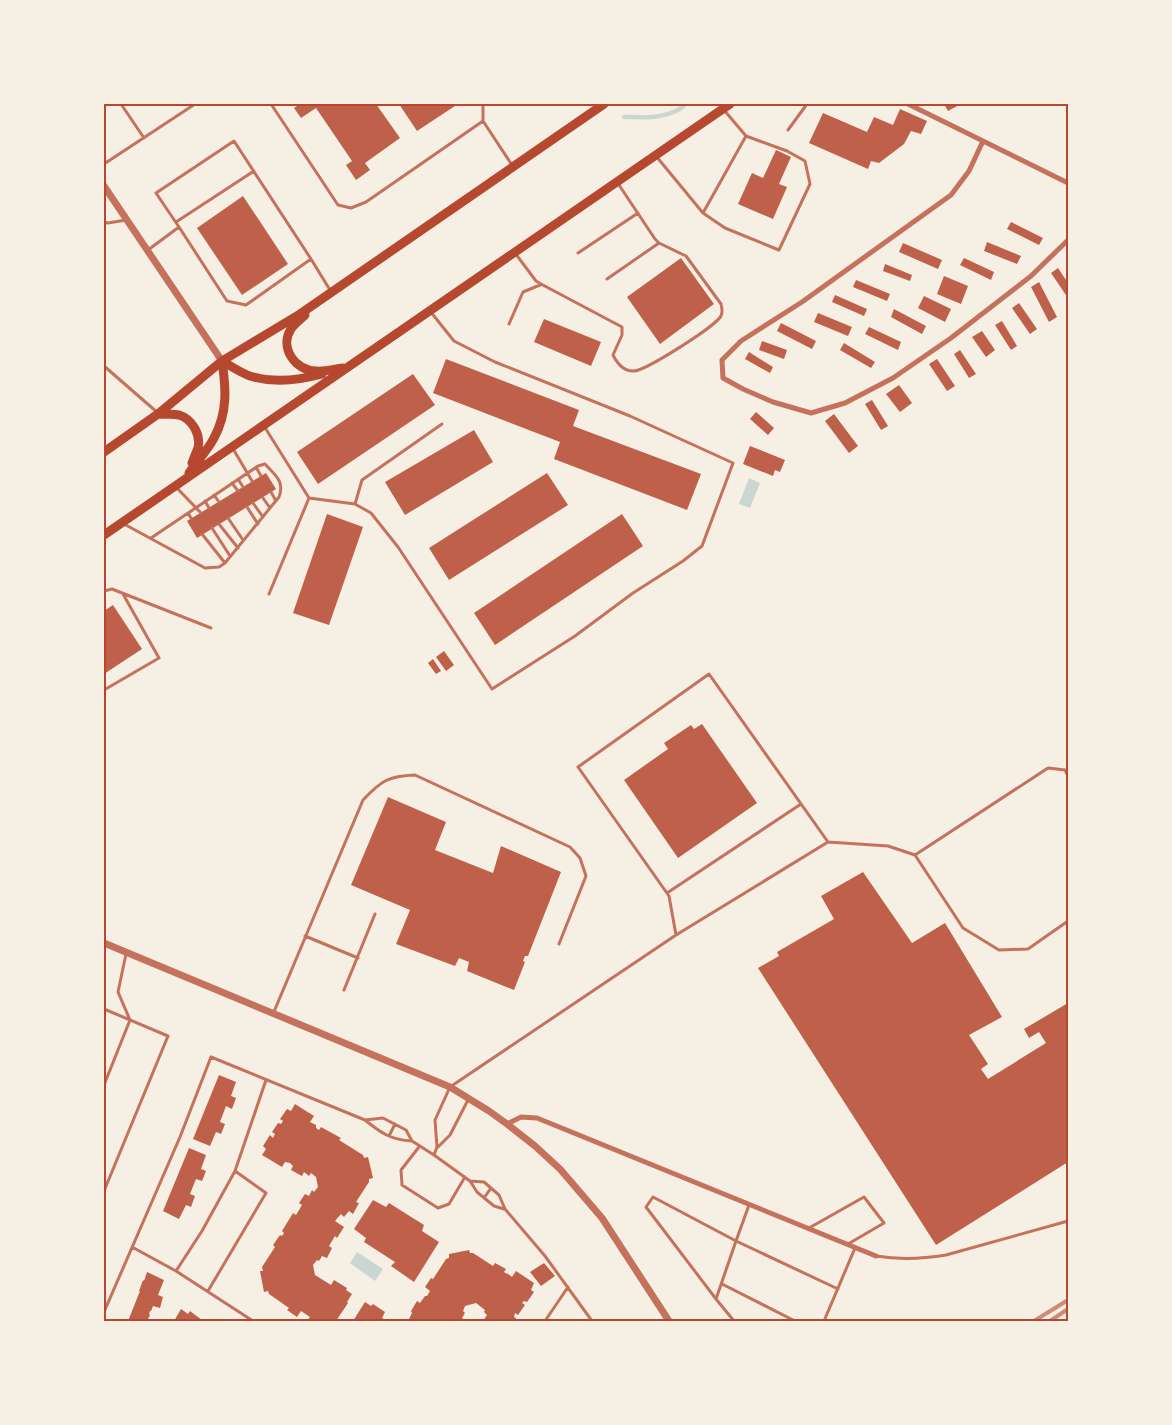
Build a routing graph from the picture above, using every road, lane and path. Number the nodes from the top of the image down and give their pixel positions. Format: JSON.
{"nodes":[{"id":1,"x":121,"y":104,"type":"edge"},
{"id":2,"x":195,"y":104,"type":"edge"},
{"id":3,"x":271,"y":104,"type":"edge"},
{"id":4,"x":484,"y":104,"type":"edge"},
{"id":5,"x":604,"y":104,"type":"edge"},
{"id":6,"x":908,"y":104,"type":"edge"},
{"id":7,"x":805,"y":105,"type":"edge"},
{"id":8,"x":727,"y":106,"type":"edge"},
{"id":9,"x":483,"y":120,"type":"junction"},
{"id":10,"x":788,"y":130,"type":"dead end"},
{"id":11,"x":746,"y":136,"type":"junction"},
{"id":12,"x":144,"y":138,"type":"junction"},
{"id":13,"x":984,"y":140,"type":"junction"},
{"id":14,"x":656,"y":155,"type":"junction"},
{"id":15,"x":104,"y":164,"type":"edge"},
{"id":16,"x":513,"y":167,"type":"junction"},
{"id":17,"x":254,"y":171,"type":"junction"},
{"id":18,"x":617,"y":182,"type":"junction"},
{"id":19,"x":1068,"y":183,"type":"edge"},
{"id":20,"x":104,"y":186,"type":"edge"},
{"id":21,"x":638,"y":213,"type":"junction"},
{"id":22,"x":703,"y":213,"type":"junction"},
{"id":23,"x":127,"y":220,"type":"junction"},
{"id":24,"x":104,"y":222,"type":"edge"},
{"id":25,"x":176,"y":222,"type":"junction"},
{"id":26,"x":180,"y":227,"type":"junction"},
{"id":27,"x":1068,"y":240,"type":"edge"},
{"id":28,"x":659,"y":243,"type":"junction"},
{"id":29,"x":148,"y":250,"type":"junction"},
{"id":30,"x":514,"y":252,"type":"junction"},
{"id":31,"x":578,"y":253,"type":"dead end"},
{"id":32,"x":311,"y":259,"type":"junction"},
{"id":33,"x":607,"y":279,"type":"dead end"},
{"id":34,"x":541,"y":284,"type":"junction"},
{"id":35,"x":332,"y":292,"type":"junction"},
{"id":36,"x":322,"y":299,"type":"junction"},
{"id":37,"x":429,"y":311,"type":"junction"},
{"id":38,"x":509,"y":324,"type":"dead end"},
{"id":39,"x":222,"y":361,"type":"junction"},
{"id":40,"x":104,"y":366,"type":"edge"},
{"id":41,"x":346,"y":368,"type":"junction"},
{"id":42,"x":158,"y":414,"type":"junction"},
{"id":43,"x":442,"y":424,"type":"dead end"},
{"id":44,"x":263,"y":425,"type":"junction"},
{"id":45,"x":232,"y":447,"type":"junction"},
{"id":46,"x":104,"y":452,"type":"edge"},
{"id":47,"x":256,"y":467,"type":"junction"},
{"id":48,"x":247,"y":473,"type":"junction"},
{"id":49,"x":261,"y":476,"type":"dead end"},
{"id":50,"x":184,"y":479,"type":"junction"},
{"id":51,"x":238,"y":479,"type":"junction"},
{"id":52,"x":252,"y":481,"type":"dead end"},
{"id":53,"x":232,"y":483,"type":"junction"},
{"id":54,"x":175,"y":486,"type":"junction"},
{"id":55,"x":244,"y":486,"type":"dead end"},
{"id":56,"x":238,"y":490,"type":"dead end"},
{"id":57,"x":271,"y":492,"type":"dead end"},
{"id":58,"x":214,"y":495,"type":"junction"},
{"id":59,"x":263,"y":498,"type":"dead end"},
{"id":60,"x":309,"y":498,"type":"junction"},
{"id":61,"x":204,"y":501,"type":"junction"},
{"id":62,"x":276,"y":501,"type":"junction"},
{"id":63,"x":219,"y":502,"type":"dead end"},
{"id":64,"x":253,"y":503,"type":"dead end"},
{"id":65,"x":355,"y":504,"type":"junction"},
{"id":66,"x":196,"y":507,"type":"junction"},
{"id":67,"x":247,"y":507,"type":"dead end"},
{"id":68,"x":209,"y":508,"type":"dead end"},
{"id":69,"x":270,"y":508,"type":"junction"},
{"id":70,"x":188,"y":513,"type":"junction"},
{"id":71,"x":201,"y":513,"type":"dead end"},
{"id":72,"x":263,"y":517,"type":"junction"},
{"id":73,"x":191,"y":518,"type":"dead end"},
{"id":74,"x":228,"y":518,"type":"dead end"},
{"id":75,"x":121,"y":523,"type":"junction"},
{"id":76,"x":219,"y":524,"type":"dead end"},
{"id":77,"x":258,"y":524,"type":"junction"},
{"id":78,"x":212,"y":528,"type":"dead end"},
{"id":79,"x":202,"y":534,"type":"dead end"},
{"id":80,"x":104,"y":535,"type":"edge"},
{"id":81,"x":151,"y":538,"type":"junction"},
{"id":82,"x":244,"y":541,"type":"junction"},
{"id":83,"x":238,"y":548,"type":"junction"},
{"id":84,"x":230,"y":556,"type":"junction"},
{"id":85,"x":225,"y":563,"type":"junction"},
{"id":86,"x":104,"y":591,"type":"edge"},
{"id":87,"x":123,"y":594,"type":"junction"},
{"id":88,"x":270,"y":594,"type":"dead end"},
{"id":89,"x":212,"y":628,"type":"dead end"},
{"id":90,"x":104,"y":690,"type":"edge"},
{"id":91,"x":1067,"y":768,"type":"edge"},
{"id":92,"x":1068,"y":776,"type":"edge"},
{"id":93,"x":801,"y":804,"type":"junction"},
{"id":94,"x":828,"y":842,"type":"junction"},
{"id":95,"x":915,"y":856,"type":"junction"},
{"id":96,"x":667,"y":893,"type":"junction"},
{"id":97,"x":375,"y":914,"type":"dead end"},
{"id":98,"x":1068,"y":921,"type":"edge"},
{"id":99,"x":305,"y":936,"type":"junction"},
{"id":100,"x":676,"y":936,"type":"junction"},
{"id":101,"x":104,"y":943,"type":"edge"},
{"id":102,"x":559,"y":944,"type":"dead end"},
{"id":103,"x":126,"y":952,"type":"junction"},
{"id":104,"x":358,"y":958,"type":"junction"},
{"id":105,"x":344,"y":990,"type":"dead end"},
{"id":106,"x":104,"y":1009,"type":"edge"},
{"id":107,"x":273,"y":1014,"type":"junction"},
{"id":108,"x":130,"y":1020,"type":"junction"},
{"id":109,"x":266,"y":1080,"type":"junction"},
{"id":110,"x":104,"y":1085,"type":"edge"},
{"id":111,"x":450,"y":1087,"type":"junction"},
{"id":112,"x":470,"y":1098,"type":"junction"},
{"id":113,"x":365,"y":1120,"type":"junction"},
{"id":114,"x":395,"y":1124,"type":"junction"},
{"id":115,"x":507,"y":1124,"type":"junction"},
{"id":116,"x":389,"y":1136,"type":"junction"},
{"id":117,"x":412,"y":1141,"type":"junction"},
{"id":118,"x":419,"y":1147,"type":"junction"},
{"id":119,"x":437,"y":1147,"type":"junction"},
{"id":120,"x":434,"y":1155,"type":"junction"},
{"id":121,"x":235,"y":1172,"type":"junction"},
{"id":122,"x":465,"y":1177,"type":"junction"},
{"id":123,"x":470,"y":1181,"type":"junction"},
{"id":124,"x":491,"y":1188,"type":"junction"},
{"id":125,"x":104,"y":1191,"type":"edge"},
{"id":126,"x":484,"y":1198,"type":"junction"},
{"id":127,"x":749,"y":1205,"type":"junction"},
{"id":128,"x":505,"y":1209,"type":"junction"},
{"id":129,"x":1068,"y":1221,"type":"edge"},
{"id":130,"x":809,"y":1228,"type":"junction"},
{"id":131,"x":736,"y":1241,"type":"junction"},
{"id":132,"x":848,"y":1244,"type":"junction"},
{"id":133,"x":132,"y":1247,"type":"junction"},
{"id":134,"x":855,"y":1248,"type":"junction"},
{"id":135,"x":876,"y":1256,"type":"joint"},
{"id":136,"x":176,"y":1271,"type":"junction"},
{"id":137,"x":722,"y":1284,"type":"junction"},
{"id":138,"x":568,"y":1288,"type":"junction"},
{"id":139,"x":838,"y":1289,"type":"junction"},
{"id":140,"x":208,"y":1291,"type":"junction"},
{"id":141,"x":716,"y":1299,"type":"junction"},
{"id":142,"x":104,"y":1312,"type":"edge"},
{"id":143,"x":254,"y":1321,"type":"edge"},
{"id":144,"x":545,"y":1321,"type":"edge"},
{"id":145,"x":592,"y":1321,"type":"edge"},
{"id":146,"x":669,"y":1321,"type":"edge"},
{"id":147,"x":734,"y":1321,"type":"edge"},
{"id":148,"x":795,"y":1321,"type":"edge"},
{"id":149,"x":824,"y":1321,"type":"edge"}],
"edges":[{"from":1,"to":12,"type":"lane"},
{"from":2,"to":12,"type":"lane"},
{"from":3,"to":9,"type":"lane"},
{"from":4,"to":9,"type":"lane"},
{"from":5,"to":16,"type":"main road"},
{"from":6,"to":13,"type":"street"},
{"from":7,"to":10,"type":"lane"},
{"from":8,"to":11,"type":"lane"},
{"from":8,"to":14,"type":"main road"},
{"from":9,"to":16,"type":"lane"},
{"from":11,"to":22,"type":"lane"},
{"from":11,"to":22,"type":"lane"},
{"from":12,"to":15,"type":"lane"},
{"from":13,"to":19,"type":"street"},
{"from":13,"to":27,"type":"street"},
{"from":14,"to":18,"type":"main road"},
{"from":14,"to":22,"type":"lane"},
{"from":16,"to":35,"type":"main road"},
{"from":17,"to":25,"type":"lane"},
{"from":17,"to":25,"type":"lane"},
{"from":17,"to":32,"type":"lane"},
{"from":18,"to":21,"type":"lane"},
{"from":18,"to":30,"type":"main road"},
{"from":20,"to":23,"type":"street"},
{"from":21,"to":28,"type":"lane"},
{"from":21,"to":31,"type":"lane"},
{"from":23,"to":24,"type":"lane"},
{"from":23,"to":29,"type":"street"},
{"from":25,"to":26,"type":"lane"},
{"from":26,"to":29,"type":"lane"},
{"from":26,"to":32,"type":"lane"},
{"from":28,"to":33,"type":"lane"},
{"from":28,"to":34,"type":"lane"},
{"from":29,"to":39,"type":"street"},
{"from":30,"to":34,"type":"lane"},
{"from":30,"to":37,"type":"main road"},
{"from":32,"to":35,"type":"lane"},
{"from":34,"to":38,"type":"lane"},
{"from":35,"to":36,"type":"main road"},
{"from":36,"to":39,"type":"main road"},
{"from":36,"to":41,"type":"main road"},
{"from":37,"to":41,"type":"main road"},
{"from":37,"to":65,"type":"lane"},
{"from":39,"to":41,"type":"main road"},
{"from":39,"to":42,"type":"main road"},
{"from":39,"to":50,"type":"main road"},
{"from":40,"to":42,"type":"lane"},
{"from":41,"to":44,"type":"main road"},
{"from":42,"to":46,"type":"main road"},
{"from":42,"to":50,"type":"main road"},
{"from":43,"to":65,"type":"lane"},
{"from":44,"to":45,"type":"main road"},
{"from":44,"to":60,"type":"lane"},
{"from":45,"to":48,"type":"lane"},
{"from":45,"to":50,"type":"main road"},
{"from":47,"to":48,"type":"lane"},
{"from":47,"to":49,"type":"lane"},
{"from":47,"to":62,"type":"lane"},
{"from":48,"to":51,"type":"lane"},
{"from":48,"to":52,"type":"lane"},
{"from":50,"to":54,"type":"main road"},
{"from":51,"to":53,"type":"lane"},
{"from":51,"to":55,"type":"lane"},
{"from":53,"to":56,"type":"lane"},
{"from":53,"to":58,"type":"lane"},
{"from":54,"to":66,"type":"lane"},
{"from":54,"to":75,"type":"main road"},
{"from":57,"to":62,"type":"lane"},
{"from":58,"to":61,"type":"lane"},
{"from":58,"to":63,"type":"lane"},
{"from":59,"to":69,"type":"lane"},
{"from":60,"to":65,"type":"lane"},
{"from":60,"to":88,"type":"lane"},
{"from":61,"to":66,"type":"lane"},
{"from":61,"to":68,"type":"lane"},
{"from":62,"to":69,"type":"lane"},
{"from":64,"to":72,"type":"lane"},
{"from":66,"to":70,"type":"lane"},
{"from":66,"to":71,"type":"lane"},
{"from":67,"to":77,"type":"lane"},
{"from":69,"to":72,"type":"lane"},
{"from":70,"to":73,"type":"lane"},
{"from":70,"to":81,"type":"lane"},
{"from":72,"to":77,"type":"lane"},
{"from":74,"to":82,"type":"lane"},
{"from":75,"to":80,"type":"main road"},
{"from":75,"to":81,"type":"lane"},
{"from":76,"to":83,"type":"lane"},
{"from":77,"to":82,"type":"lane"},
{"from":78,"to":84,"type":"lane"},
{"from":79,"to":85,"type":"lane"},
{"from":81,"to":85,"type":"lane"},
{"from":82,"to":83,"type":"lane"},
{"from":83,"to":84,"type":"lane"},
{"from":84,"to":85,"type":"lane"},
{"from":86,"to":87,"type":"lane"},
{"from":87,"to":89,"type":"lane"},
{"from":87,"to":90,"type":"lane"},
{"from":91,"to":92,"type":"lane"},
{"from":91,"to":95,"type":"lane"},
{"from":93,"to":94,"type":"lane"},
{"from":93,"to":96,"type":"lane"},
{"from":93,"to":96,"type":"lane"},
{"from":94,"to":95,"type":"lane"},
{"from":94,"to":100,"type":"lane"},
{"from":95,"to":98,"type":"lane"},
{"from":96,"to":100,"type":"lane"},
{"from":97,"to":104,"type":"lane"},
{"from":99,"to":102,"type":"lane"},
{"from":99,"to":104,"type":"lane"},
{"from":99,"to":107,"type":"lane"},
{"from":100,"to":111,"type":"lane"},
{"from":101,"to":103,"type":"street"},
{"from":103,"to":107,"type":"street"},
{"from":103,"to":108,"type":"lane"},
{"from":104,"to":105,"type":"lane"},
{"from":106,"to":108,"type":"lane"},
{"from":107,"to":111,"type":"street"},
{"from":108,"to":110,"type":"lane"},
{"from":108,"to":125,"type":"lane"},
{"from":109,"to":113,"type":"lane"},
{"from":109,"to":121,"type":"lane"},
{"from":109,"to":133,"type":"lane"},
{"from":111,"to":112,"type":"street"},
{"from":111,"to":119,"type":"lane"},
{"from":112,"to":115,"type":"street"},
{"from":112,"to":119,"type":"lane"},
{"from":113,"to":114,"type":"lane"},
{"from":113,"to":116,"type":"lane"},
{"from":114,"to":116,"type":"lane"},
{"from":114,"to":117,"type":"lane"},
{"from":115,"to":127,"type":"street"},
{"from":115,"to":146,"type":"street"},
{"from":116,"to":117,"type":"lane"},
{"from":117,"to":118,"type":"lane"},
{"from":118,"to":120,"type":"lane"},
{"from":118,"to":122,"type":"lane"},
{"from":119,"to":120,"type":"lane"},
{"from":120,"to":122,"type":"lane"},
{"from":121,"to":136,"type":"lane"},
{"from":121,"to":140,"type":"lane"},
{"from":122,"to":123,"type":"lane"},
{"from":123,"to":124,"type":"lane"},
{"from":123,"to":126,"type":"lane"},
{"from":124,"to":126,"type":"lane"},
{"from":124,"to":128,"type":"lane"},
{"from":126,"to":128,"type":"lane"},
{"from":127,"to":130,"type":"street"},
{"from":127,"to":131,"type":"lane"},
{"from":128,"to":138,"type":"lane"},
{"from":129,"to":135,"type":"lane"},
{"from":130,"to":132,"type":"street"},
{"from":130,"to":132,"type":"lane"},
{"from":131,"to":137,"type":"lane"},
{"from":131,"to":139,"type":"lane"},
{"from":131,"to":141,"type":"lane"},
{"from":132,"to":134,"type":"street"},
{"from":133,"to":136,"type":"lane"},
{"from":133,"to":142,"type":"lane"},
{"from":134,"to":135,"type":"street"},
{"from":134,"to":139,"type":"lane"},
{"from":136,"to":140,"type":"lane"},
{"from":137,"to":141,"type":"lane"},
{"from":137,"to":148,"type":"lane"},
{"from":138,"to":144,"type":"lane"},
{"from":138,"to":145,"type":"lane"},
{"from":139,"to":149,"type":"lane"},
{"from":140,"to":143,"type":"lane"},
{"from":141,"to":147,"type":"lane"}]}
